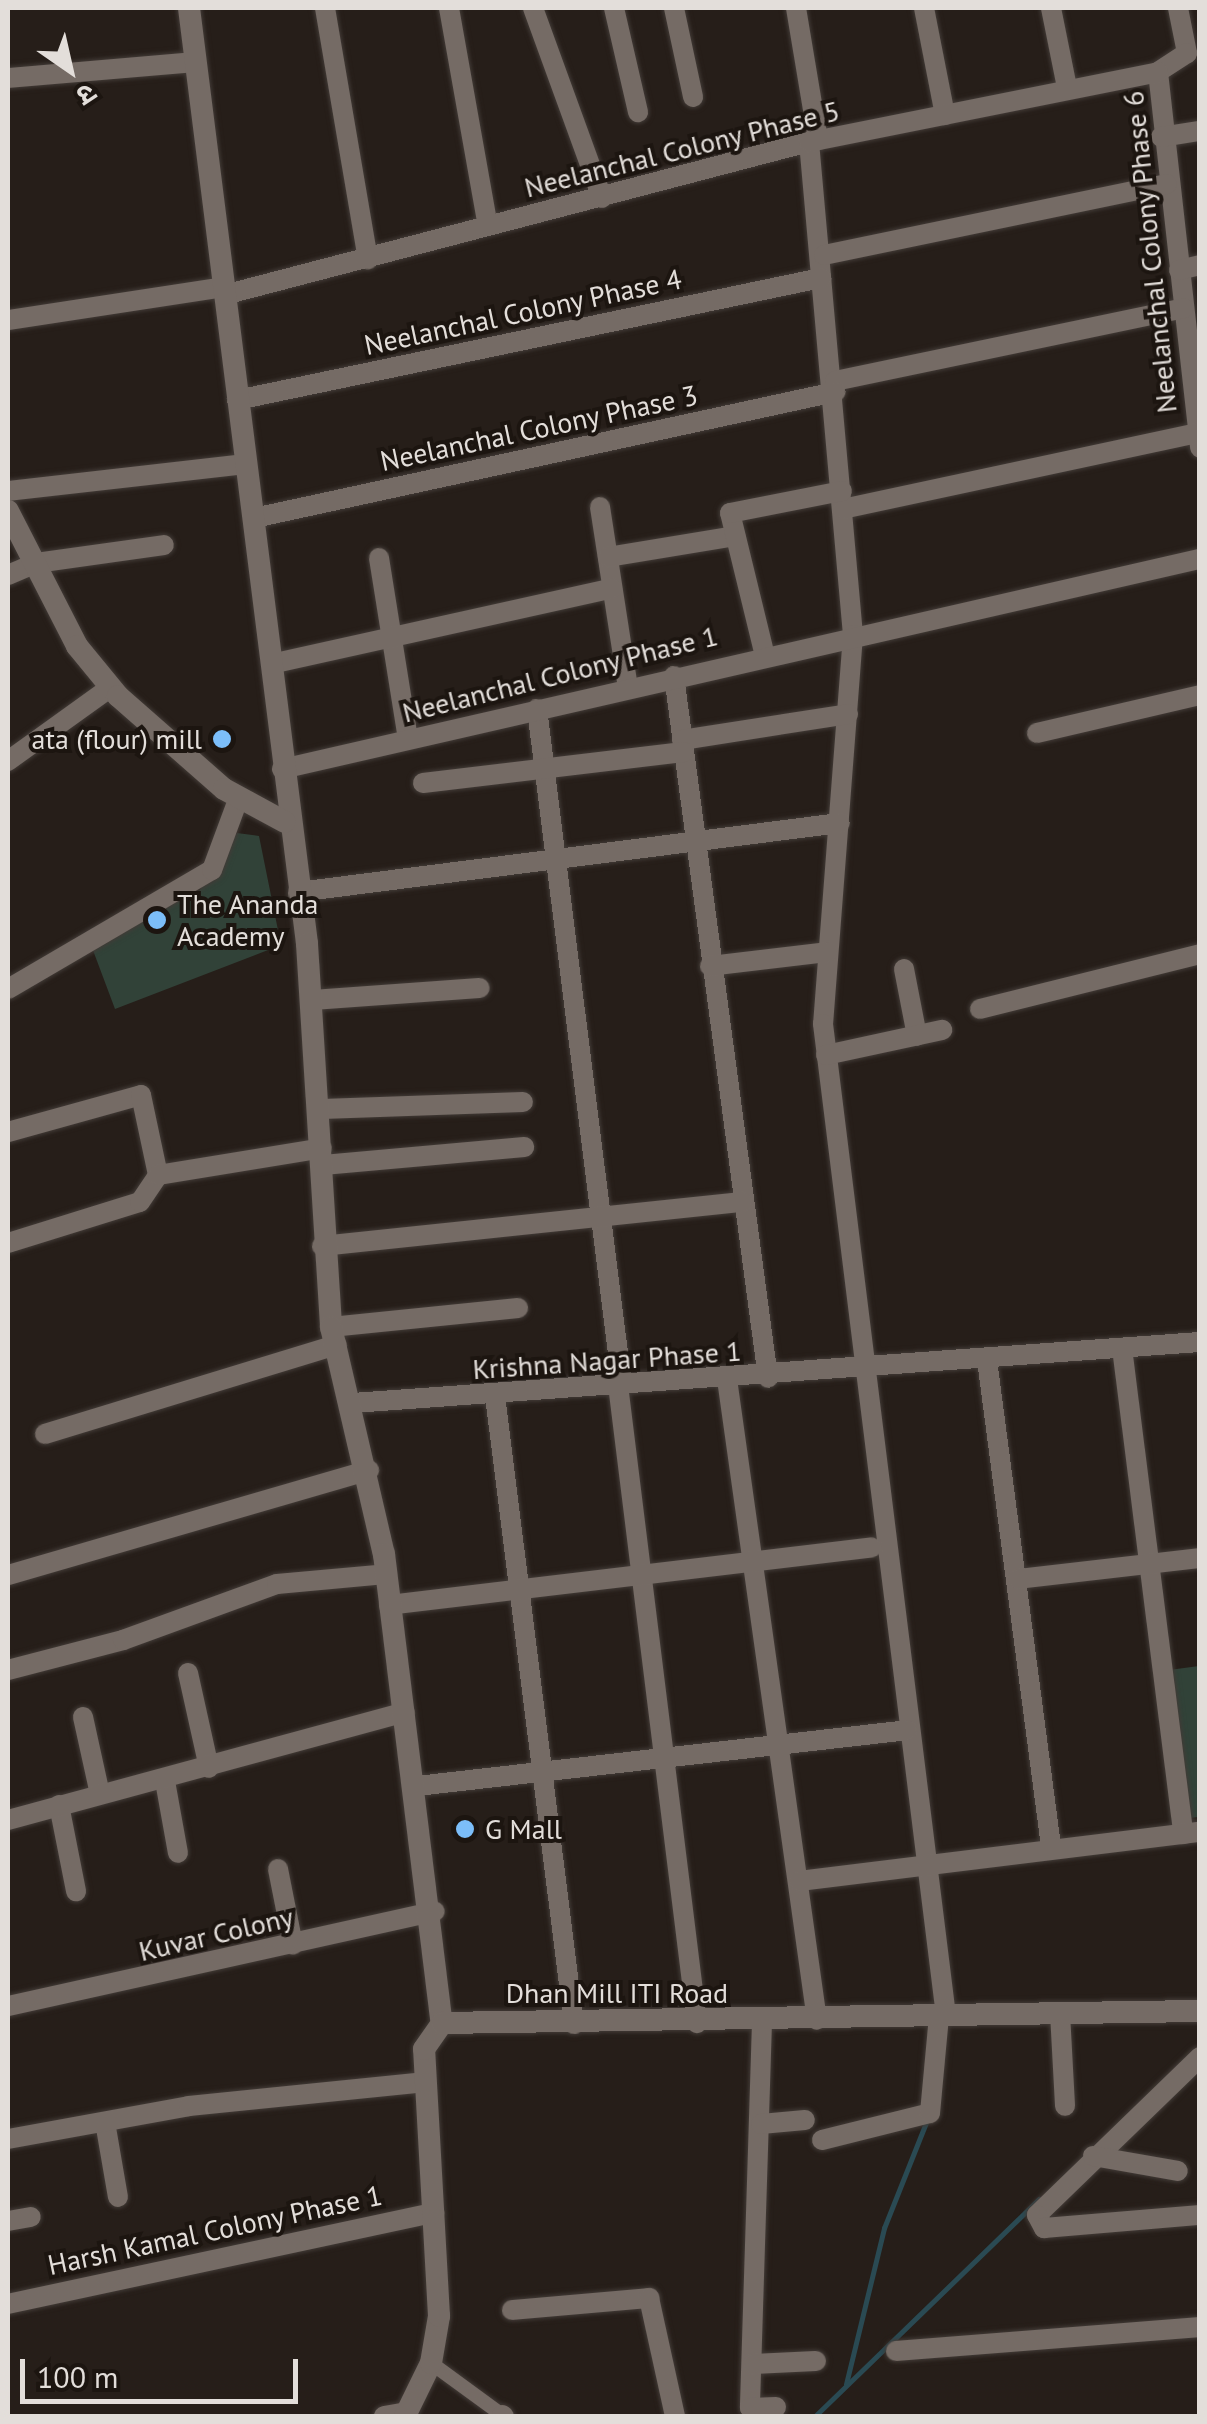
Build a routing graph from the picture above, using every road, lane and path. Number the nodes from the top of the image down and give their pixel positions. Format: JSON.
{"nodes":[{"id":1,"x":189,"y":8,"type":"edge"},
{"id":2,"x":325,"y":8,"type":"edge"},
{"id":3,"x":449,"y":8,"type":"edge"},
{"id":4,"x":533,"y":8,"type":"edge"},
{"id":5,"x":614,"y":8,"type":"edge"},
{"id":6,"x":674,"y":8,"type":"edge"},
{"id":7,"x":796,"y":8,"type":"edge"},
{"id":8,"x":924,"y":8,"type":"edge"},
{"id":9,"x":1051,"y":8,"type":"edge"},
{"id":10,"x":1178,"y":8,"type":"edge"},
{"id":11,"x":1193,"y":52,"type":"edge"},
{"id":12,"x":194,"y":62,"type":"junction"},
{"id":13,"x":1158,"y":72,"type":"junction"},
{"id":14,"x":8,"y":78,"type":"edge"},
{"id":15,"x":1067,"y":87,"type":"junction"},
{"id":16,"x":694,"y":97,"type":"dead end"},
{"id":17,"x":638,"y":112,"type":"dead end"},
{"id":18,"x":945,"y":114,"type":"junction"},
{"id":19,"x":1200,"y":131,"type":"edge"},
{"id":20,"x":1161,"y":137,"type":"junction"},
{"id":21,"x":814,"y":141,"type":"junction"},
{"id":22,"x":1167,"y":184,"type":"junction"},
{"id":23,"x":602,"y":198,"type":"junction"},
{"id":24,"x":488,"y":226,"type":"junction"},
{"id":25,"x":824,"y":255,"type":"junction"},
{"id":26,"x":368,"y":259,"type":"junction"},
{"id":27,"x":1189,"y":268,"type":"edge"},
{"id":28,"x":822,"y":278,"type":"junction"},
{"id":29,"x":224,"y":291,"type":"junction"},
{"id":30,"x":1183,"y":308,"type":"junction"},
{"id":31,"x":8,"y":320,"type":"edge"},
{"id":32,"x":835,"y":387,"type":"junction"},
{"id":33,"x":237,"y":400,"type":"junction"},
{"id":34,"x":1196,"y":403,"type":"edge"},
{"id":35,"x":1198,"y":440,"type":"edge"},
{"id":36,"x":246,"y":464,"type":"junction"},
{"id":37,"x":8,"y":491,"type":"edge"},
{"id":38,"x":843,"y":500,"type":"junction"},
{"id":39,"x":600,"y":507,"type":"dead end"},
{"id":40,"x":8,"y":510,"type":"edge"},
{"id":41,"x":254,"y":518,"type":"junction"},
{"id":42,"x":735,"y":536,"type":"junction"},
{"id":43,"x":164,"y":544,"type":"dead end"},
{"id":44,"x":608,"y":557,"type":"junction"},
{"id":45,"x":379,"y":558,"type":"dead end"},
{"id":46,"x":1200,"y":559,"type":"edge"},
{"id":47,"x":36,"y":563,"type":"junction"},
{"id":48,"x":8,"y":576,"type":"edge"},
{"id":49,"x":612,"y":588,"type":"junction"},
{"id":50,"x":390,"y":636,"type":"junction"},
{"id":51,"x":853,"y":636,"type":"junction"},
{"id":52,"x":764,"y":652,"type":"junction"},
{"id":53,"x":275,"y":663,"type":"junction"},
{"id":54,"x":674,"y":676,"type":"junction"},
{"id":55,"x":111,"y":687,"type":"junction"},
{"id":56,"x":628,"y":688,"type":"junction"},
{"id":57,"x":1200,"y":696,"type":"edge"},
{"id":58,"x":538,"y":709,"type":"junction"},
{"id":59,"x":848,"y":714,"type":"junction"},
{"id":60,"x":1037,"y":733,"type":"dead end"},
{"id":61,"x":408,"y":739,"type":"junction"},
{"id":62,"x":682,"y":746,"type":"junction"},
{"id":63,"x":8,"y":761,"type":"edge"},
{"id":64,"x":544,"y":768,"type":"junction"},
{"id":65,"x":282,"y":769,"type":"junction"},
{"id":66,"x":422,"y":783,"type":"dead end"},
{"id":67,"x":239,"y":797,"type":"junction"},
{"id":68,"x":285,"y":822,"type":"junction"},
{"id":69,"x":840,"y":823,"type":"junction"},
{"id":70,"x":694,"y":842,"type":"junction"},
{"id":71,"x":556,"y":860,"type":"junction"},
{"id":72,"x":298,"y":892,"type":"junction"},
{"id":73,"x":828,"y":952,"type":"junction"},
{"id":74,"x":1200,"y":954,"type":"edge"},
{"id":75,"x":710,"y":966,"type":"junction"},
{"id":76,"x":904,"y":968,"type":"dead end"},
{"id":77,"x":480,"y":988,"type":"dead end"},
{"id":78,"x":8,"y":990,"type":"edge"},
{"id":79,"x":312,"y":1000,"type":"junction"},
{"id":80,"x":980,"y":1009,"type":"dead end"},
{"id":81,"x":942,"y":1030,"type":"dead end"},
{"id":82,"x":917,"y":1036,"type":"junction"},
{"id":83,"x":826,"y":1055,"type":"junction"},
{"id":84,"x":523,"y":1102,"type":"dead end"},
{"id":85,"x":322,"y":1109,"type":"junction"},
{"id":86,"x":8,"y":1132,"type":"edge"},
{"id":87,"x":524,"y":1147,"type":"dead end"},
{"id":88,"x":322,"y":1156,"type":"junction"},
{"id":89,"x":158,"y":1175,"type":"junction"},
{"id":90,"x":742,"y":1202,"type":"junction"},
{"id":91,"x":602,"y":1220,"type":"junction"},
{"id":92,"x":8,"y":1244,"type":"edge"},
{"id":93,"x":322,"y":1246,"type":"junction"},
{"id":94,"x":518,"y":1308,"type":"dead end"},
{"id":95,"x":334,"y":1336,"type":"junction"},
{"id":96,"x":1200,"y":1342,"type":"edge"},
{"id":97,"x":1122,"y":1348,"type":"junction"},
{"id":98,"x":987,"y":1360,"type":"junction"},
{"id":99,"x":863,"y":1370,"type":"junction"},
{"id":100,"x":768,"y":1378,"type":"junction"},
{"id":101,"x":727,"y":1380,"type":"junction"},
{"id":102,"x":620,"y":1385,"type":"junction"},
{"id":103,"x":495,"y":1396,"type":"junction"},
{"id":104,"x":354,"y":1403,"type":"junction"},
{"id":105,"x":45,"y":1434,"type":"dead end"},
{"id":106,"x":369,"y":1470,"type":"junction"},
{"id":107,"x":872,"y":1547,"type":"dead end"},
{"id":108,"x":1200,"y":1558,"type":"edge"},
{"id":109,"x":754,"y":1562,"type":"junction"},
{"id":110,"x":1147,"y":1564,"type":"junction"},
{"id":111,"x":8,"y":1574,"type":"edge"},
{"id":112,"x":386,"y":1574,"type":"junction"},
{"id":113,"x":638,"y":1575,"type":"junction"},
{"id":114,"x":1018,"y":1579,"type":"junction"},
{"id":115,"x":521,"y":1590,"type":"junction"},
{"id":116,"x":390,"y":1605,"type":"junction"},
{"id":117,"x":8,"y":1670,"type":"edge"},
{"id":118,"x":188,"y":1673,"type":"dead end"},
{"id":119,"x":405,"y":1712,"type":"junction"},
{"id":120,"x":83,"y":1717,"type":"dead end"},
{"id":121,"x":907,"y":1730,"type":"junction"},
{"id":122,"x":779,"y":1746,"type":"junction"},
{"id":123,"x":661,"y":1760,"type":"junction"},
{"id":124,"x":209,"y":1768,"type":"junction"},
{"id":125,"x":544,"y":1776,"type":"junction"},
{"id":126,"x":165,"y":1781,"type":"junction"},
{"id":127,"x":417,"y":1786,"type":"junction"},
{"id":128,"x":100,"y":1794,"type":"junction"},
{"id":129,"x":59,"y":1805,"type":"junction"},
{"id":130,"x":8,"y":1820,"type":"edge"},
{"id":131,"x":1191,"y":1833,"type":"edge"},
{"id":132,"x":1052,"y":1849,"type":"junction"},
{"id":133,"x":178,"y":1853,"type":"dead end"},
{"id":134,"x":924,"y":1864,"type":"junction"},
{"id":135,"x":278,"y":1868,"type":"dead end"},
{"id":136,"x":799,"y":1881,"type":"junction"},
{"id":137,"x":76,"y":1891,"type":"dead end"},
{"id":138,"x":435,"y":1911,"type":"junction"},
{"id":139,"x":293,"y":1945,"type":"junction"},
{"id":140,"x":8,"y":2006,"type":"edge"},
{"id":141,"x":1200,"y":2011,"type":"edge"},
{"id":142,"x":1060,"y":2013,"type":"junction"},
{"id":143,"x":943,"y":2016,"type":"junction"},
{"id":144,"x":818,"y":2020,"type":"junction"},
{"id":145,"x":762,"y":2022,"type":"junction"},
{"id":146,"x":697,"y":2023,"type":"junction"},
{"id":147,"x":442,"y":2024,"type":"junction"},
{"id":148,"x":574,"y":2024,"type":"junction"},
{"id":149,"x":1200,"y":2057,"type":"edge"},
{"id":150,"x":426,"y":2082,"type":"junction"},
{"id":151,"x":1065,"y":2106,"type":"dead end"},
{"id":152,"x":805,"y":2120,"type":"dead end"},
{"id":153,"x":105,"y":2122,"type":"junction"},
{"id":154,"x":761,"y":2124,"type":"junction"},
{"id":155,"x":8,"y":2139,"type":"edge"},
{"id":156,"x":822,"y":2140,"type":"dead end"},
{"id":157,"x":1093,"y":2156,"type":"junction"},
{"id":158,"x":1178,"y":2170,"type":"dead end"},
{"id":159,"x":118,"y":2197,"type":"dead end"},
{"id":160,"x":434,"y":2213,"type":"junction"},
{"id":161,"x":1200,"y":2215,"type":"edge"},
{"id":162,"x":31,"y":2217,"type":"dead end"},
{"id":163,"x":8,"y":2221,"type":"edge"},
{"id":164,"x":8,"y":2304,"type":"edge"},
{"id":165,"x":512,"y":2310,"type":"dead end"},
{"id":166,"x":1200,"y":2326,"type":"edge"},
{"id":167,"x":896,"y":2351,"type":"dead end"},
{"id":168,"x":816,"y":2360,"type":"dead end"},
{"id":169,"x":431,"y":2363,"type":"junction"},
{"id":170,"x":753,"y":2364,"type":"junction"},
{"id":171,"x":776,"y":2406,"type":"dead end"},
{"id":172,"x":399,"y":2415,"type":"edge"},
{"id":173,"x":503,"y":2416,"type":"edge"},
{"id":174,"x":675,"y":2416,"type":"edge"}],
"edges":[{"from":1,"to":12,"type":"street"},
{"from":2,"to":26,"type":"street"},
{"from":3,"to":24,"type":"street"},
{"from":4,"to":23,"type":"street"},
{"from":5,"to":17,"type":"street"},
{"from":6,"to":16,"type":"street"},
{"from":7,"to":21,"type":"street"},
{"from":8,"to":18,"type":"street"},
{"from":9,"to":15,"type":"street"},
{"from":10,"to":11,"type":"street","name":"Neelanchal Colony Phase 6"},
{"from":11,"to":13,"type":"street","name":"Neelanchal Colony Phase 6"},
{"from":12,"to":14,"type":"street"},
{"from":12,"to":29,"type":"street"},
{"from":13,"to":15,"type":"street","name":"Neelanchal Colony Phase 5"},
{"from":13,"to":20,"type":"street","name":"Neelanchal Colony Phase 6"},
{"from":15,"to":18,"type":"street","name":"Neelanchal Colony Phase 5"},
{"from":18,"to":21,"type":"street","name":"Neelanchal Colony Phase 5"},
{"from":19,"to":20,"type":"street"},
{"from":20,"to":22,"type":"street","name":"Neelanchal Colony Phase 6"},
{"from":21,"to":23,"type":"street","name":"Neelanchal Colony Phase 5"},
{"from":21,"to":25,"type":"street"},
{"from":22,"to":25,"type":"street"},
{"from":22,"to":27,"type":"street","name":"Neelanchal Colony Phase 6"},
{"from":23,"to":24,"type":"street","name":"Neelanchal Colony Phase 5"},
{"from":24,"to":26,"type":"street","name":"Neelanchal Colony Phase 5"},
{"from":25,"to":28,"type":"street"},
{"from":26,"to":29,"type":"street","name":"Neelanchal Colony Phase 5"},
{"from":27,"to":30,"type":"street","name":"Neelanchal Colony Phase 6"},
{"from":28,"to":32,"type":"street"},
{"from":28,"to":33,"type":"street","name":"Neelanchal Colony Phase 4"},
{"from":29,"to":31,"type":"street","name":"Neelanchal Colony Phase 5"},
{"from":29,"to":33,"type":"street"},
{"from":30,"to":32,"type":"street","name":"Neelanchal Colony Phase 3"},
{"from":30,"to":34,"type":"street","name":"Neelanchal Colony Phase 6"},
{"from":32,"to":38,"type":"street"},
{"from":32,"to":41,"type":"street","name":"Neelanchal Colony Phase 3"},
{"from":33,"to":36,"type":"street"},
{"from":34,"to":35,"type":"street","name":"Neelanchal Colony Phase 6"},
{"from":35,"to":38,"type":"street"},
{"from":36,"to":37,"type":"street"},
{"from":36,"to":41,"type":"street"},
{"from":38,"to":42,"type":"street"},
{"from":38,"to":51,"type":"street"},
{"from":39,"to":44,"type":"street"},
{"from":40,"to":47,"type":"street"},
{"from":41,"to":53,"type":"street"},
{"from":42,"to":44,"type":"street"},
{"from":42,"to":52,"type":"street"},
{"from":43,"to":47,"type":"street"},
{"from":44,"to":49,"type":"street"},
{"from":45,"to":50,"type":"street"},
{"from":46,"to":51,"type":"street","name":"Neelanchal Colony Phase 1"},
{"from":47,"to":48,"type":"street"},
{"from":47,"to":55,"type":"street"},
{"from":49,"to":50,"type":"street"},
{"from":49,"to":56,"type":"street"},
{"from":50,"to":53,"type":"street"},
{"from":50,"to":61,"type":"street"},
{"from":51,"to":52,"type":"street","name":"Neelanchal Colony Phase 1"},
{"from":51,"to":59,"type":"street"},
{"from":52,"to":54,"type":"street","name":"Neelanchal Colony Phase 1"},
{"from":53,"to":65,"type":"street"},
{"from":54,"to":56,"type":"street","name":"Neelanchal Colony Phase 1"},
{"from":54,"to":62,"type":"street"},
{"from":55,"to":63,"type":"street"},
{"from":55,"to":67,"type":"street"},
{"from":56,"to":58,"type":"street","name":"Neelanchal Colony Phase 1"},
{"from":57,"to":60,"type":"street"},
{"from":58,"to":61,"type":"street","name":"Neelanchal Colony Phase 1"},
{"from":58,"to":64,"type":"street"},
{"from":59,"to":62,"type":"street"},
{"from":59,"to":69,"type":"street"},
{"from":61,"to":65,"type":"street","name":"Neelanchal Colony Phase 1"},
{"from":62,"to":64,"type":"street"},
{"from":62,"to":70,"type":"street"},
{"from":64,"to":66,"type":"street"},
{"from":64,"to":71,"type":"street"},
{"from":65,"to":68,"type":"street"},
{"from":67,"to":68,"type":"street"},
{"from":67,"to":78,"type":"street"},
{"from":68,"to":72,"type":"street"},
{"from":69,"to":70,"type":"street"},
{"from":69,"to":73,"type":"street"},
{"from":70,"to":71,"type":"street"},
{"from":70,"to":75,"type":"street"},
{"from":71,"to":72,"type":"street"},
{"from":71,"to":91,"type":"street"},
{"from":72,"to":79,"type":"street"},
{"from":73,"to":75,"type":"street"},
{"from":73,"to":83,"type":"street"},
{"from":74,"to":80,"type":"street"},
{"from":75,"to":90,"type":"street"},
{"from":76,"to":82,"type":"street"},
{"from":77,"to":79,"type":"street"},
{"from":79,"to":85,"type":"street"},
{"from":81,"to":82,"type":"street"},
{"from":82,"to":83,"type":"street"},
{"from":83,"to":99,"type":"street"},
{"from":84,"to":85,"type":"street"},
{"from":85,"to":88,"type":"street"},
{"from":86,"to":89,"type":"street"},
{"from":87,"to":88,"type":"street"},
{"from":88,"to":89,"type":"street"},
{"from":88,"to":93,"type":"street"},
{"from":89,"to":92,"type":"street"},
{"from":90,"to":91,"type":"street"},
{"from":90,"to":100,"type":"street"},
{"from":91,"to":93,"type":"street"},
{"from":91,"to":102,"type":"street"},
{"from":93,"to":95,"type":"street"},
{"from":94,"to":95,"type":"street"},
{"from":95,"to":104,"type":"street"},
{"from":95,"to":105,"type":"street"},
{"from":96,"to":97,"type":"street","name":"Krishna Nagar Phase 1"},
{"from":97,"to":98,"type":"street","name":"Krishna Nagar Phase 1"},
{"from":97,"to":110,"type":"street"},
{"from":98,"to":99,"type":"street","name":"Krishna Nagar Phase 1"},
{"from":98,"to":114,"type":"street"},
{"from":99,"to":100,"type":"street","name":"Krishna Nagar Phase 1"},
{"from":99,"to":121,"type":"street"},
{"from":100,"to":101,"type":"street","name":"Krishna Nagar Phase 1"},
{"from":101,"to":102,"type":"street","name":"Krishna Nagar Phase 1"},
{"from":101,"to":109,"type":"street"},
{"from":102,"to":103,"type":"street","name":"Krishna Nagar Phase 1"},
{"from":102,"to":113,"type":"street"},
{"from":103,"to":104,"type":"street","name":"Krishna Nagar Phase 1"},
{"from":103,"to":115,"type":"street"},
{"from":104,"to":106,"type":"street"},
{"from":106,"to":111,"type":"street"},
{"from":106,"to":112,"type":"street"},
{"from":107,"to":109,"type":"street"},
{"from":108,"to":110,"type":"street"},
{"from":109,"to":113,"type":"street"},
{"from":109,"to":122,"type":"street"},
{"from":110,"to":114,"type":"street"},
{"from":110,"to":131,"type":"street"},
{"from":112,"to":116,"type":"street"},
{"from":112,"to":117,"type":"street"},
{"from":113,"to":115,"type":"street"},
{"from":113,"to":123,"type":"street"},
{"from":114,"to":132,"type":"street"},
{"from":115,"to":116,"type":"street"},
{"from":115,"to":125,"type":"street"},
{"from":116,"to":119,"type":"street"},
{"from":118,"to":124,"type":"street"},
{"from":119,"to":124,"type":"street"},
{"from":119,"to":127,"type":"street"},
{"from":120,"to":128,"type":"street"},
{"from":121,"to":122,"type":"street"},
{"from":121,"to":134,"type":"street"},
{"from":122,"to":123,"type":"street"},
{"from":122,"to":136,"type":"street"},
{"from":123,"to":125,"type":"street"},
{"from":123,"to":146,"type":"street"},
{"from":124,"to":126,"type":"street"},
{"from":125,"to":127,"type":"street"},
{"from":125,"to":148,"type":"street"},
{"from":126,"to":128,"type":"street"},
{"from":126,"to":133,"type":"street"},
{"from":127,"to":138,"type":"street"},
{"from":128,"to":129,"type":"street"},
{"from":129,"to":130,"type":"street"},
{"from":129,"to":137,"type":"street"},
{"from":131,"to":132,"type":"street"},
{"from":132,"to":134,"type":"street"},
{"from":134,"to":136,"type":"street"},
{"from":134,"to":143,"type":"street"},
{"from":135,"to":139,"type":"street"},
{"from":136,"to":144,"type":"street"},
{"from":138,"to":139,"type":"street","name":"Kuvar Colony"},
{"from":138,"to":147,"type":"street"},
{"from":139,"to":140,"type":"street","name":"Kuvar Colony"},
{"from":141,"to":142,"type":"street","name":"Dhan Mill ITI Road"},
{"from":142,"to":143,"type":"street","name":"Dhan Mill ITI Road"},
{"from":142,"to":151,"type":"street"},
{"from":143,"to":144,"type":"street","name":"Dhan Mill ITI Road"},
{"from":143,"to":156,"type":"street"},
{"from":144,"to":145,"type":"street","name":"Dhan Mill ITI Road"},
{"from":145,"to":146,"type":"street","name":"Dhan Mill ITI Road"},
{"from":145,"to":154,"type":"street"},
{"from":146,"to":148,"type":"street","name":"Dhan Mill ITI Road"},
{"from":147,"to":148,"type":"street","name":"Dhan Mill ITI Road"},
{"from":147,"to":150,"type":"street"},
{"from":149,"to":157,"type":"street"},
{"from":150,"to":153,"type":"street"},
{"from":150,"to":160,"type":"street"},
{"from":152,"to":154,"type":"street"},
{"from":153,"to":155,"type":"street"},
{"from":153,"to":159,"type":"street"},
{"from":154,"to":170,"type":"street"},
{"from":157,"to":158,"type":"street"},
{"from":157,"to":161,"type":"street"},
{"from":160,"to":164,"type":"street","name":"Harsh Kamal Colony Phase 1"},
{"from":160,"to":169,"type":"street"},
{"from":162,"to":163,"type":"street"},
{"from":165,"to":174,"type":"street"},
{"from":166,"to":167,"type":"street"},
{"from":168,"to":170,"type":"street"},
{"from":169,"to":172,"type":"street"},
{"from":169,"to":173,"type":"street"},
{"from":170,"to":171,"type":"street"}]}
